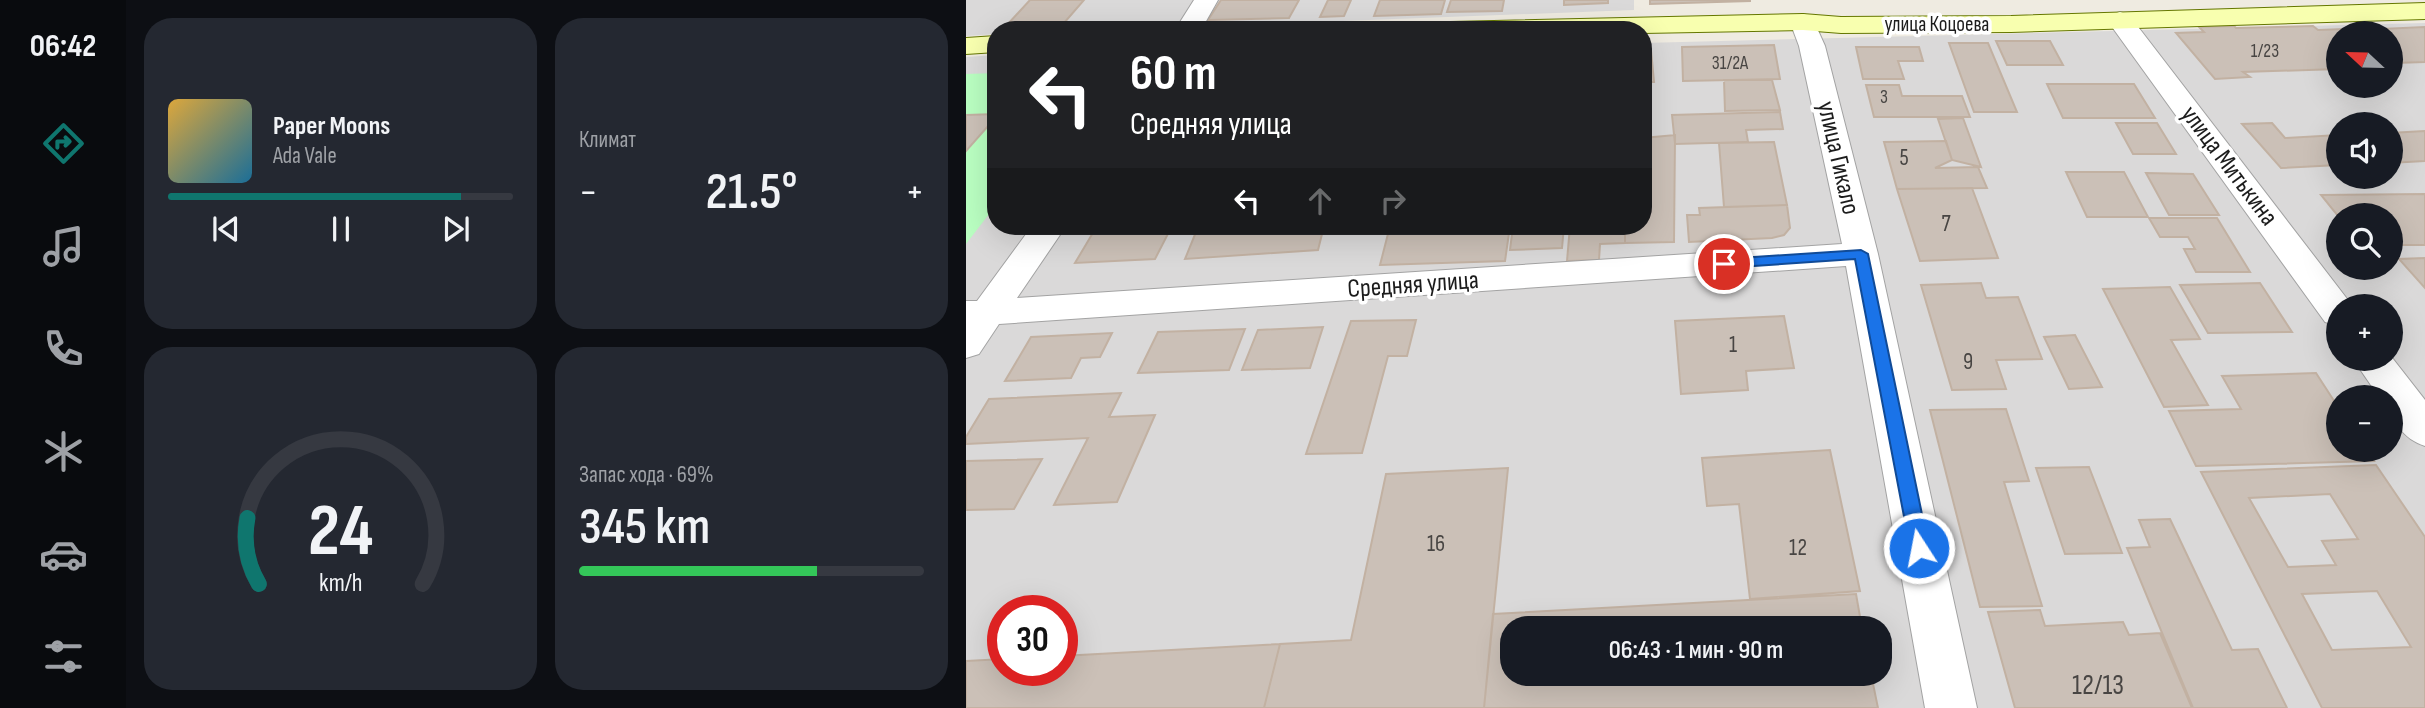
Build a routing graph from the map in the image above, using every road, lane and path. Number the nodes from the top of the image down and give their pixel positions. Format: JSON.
{"nodes":[{"id":1,"x":1206,"y":0,"type":"edge"},
{"id":2,"x":2425,"y":11,"type":"edge"},
{"id":3,"x":2120,"y":20,"type":"junction"},
{"id":4,"x":1194,"y":21,"type":"edge"},
{"id":5,"x":1803,"y":22,"type":"junction"},
{"id":6,"x":1652,"y":25,"type":"edge"},
{"id":7,"x":987,"y":45,"type":"edge"},
{"id":8,"x":966,"y":46,"type":"edge"},
{"id":9,"x":1041,"y":235,"type":"edge"},
{"id":10,"x":1861,"y":254,"type":"junction"},
{"id":11,"x":2326,"y":297,"type":"edge"},
{"id":12,"x":976,"y":314,"type":"edge"},
{"id":13,"x":966,"y":344,"type":"edge"},
{"id":14,"x":2381,"y":371,"type":"edge"},
{"id":15,"x":2425,"y":430,"type":"edge"},
{"id":16,"x":1951,"y":708,"type":"edge"}],
"edges":[{"from":1,"to":4,"type":"street"},
{"from":2,"to":3,"type":"street","name":"улица Коцоева"},
{"from":3,"to":5,"type":"street","name":"улица Коцоева"},
{"from":3,"to":11,"type":"street","name":"улица Митькина"},
{"from":5,"to":6,"type":"street","name":"улица Коцоева"},
{"from":5,"to":10,"type":"street","name":"улица Гикало"},
{"from":7,"to":8,"type":"street"},
{"from":9,"to":12,"type":"street"},
{"from":10,"to":12,"type":"street","name":"Средняя улица"},
{"from":10,"to":16,"type":"street","name":"улица Гикало"},
{"from":12,"to":13,"type":"street"},
{"from":14,"to":15,"type":"street"}]}
